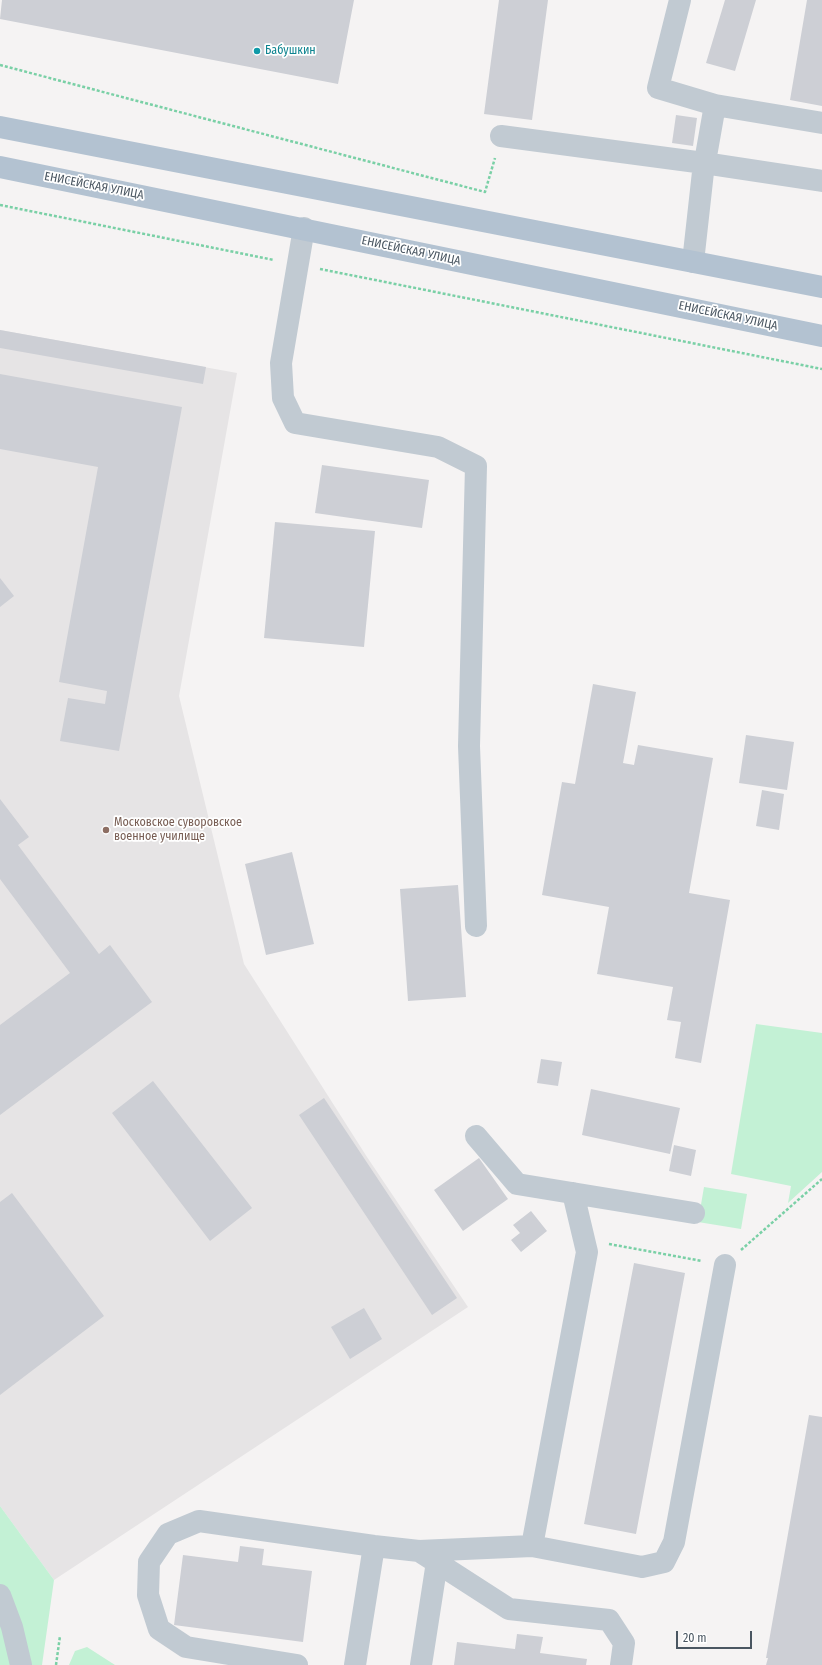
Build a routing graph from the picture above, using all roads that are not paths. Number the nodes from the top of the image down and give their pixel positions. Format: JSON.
{"nodes":[{"id":1,"x":680,"y":0,"type":"edge"},
{"id":2,"x":715,"y":105,"type":"junction"},
{"id":3,"x":822,"y":123,"type":"edge"},
{"id":4,"x":0,"y":127,"type":"edge"},
{"id":5,"x":501,"y":136,"type":"road end"},
{"id":6,"x":704,"y":162,"type":"junction"},
{"id":7,"x":0,"y":167,"type":"edge"},
{"id":8,"x":822,"y":181,"type":"edge"},
{"id":9,"x":304,"y":228,"type":"junction"},
{"id":10,"x":693,"y":262,"type":"junction"},
{"id":11,"x":822,"y":287,"type":"edge"},
{"id":12,"x":822,"y":336,"type":"edge"},
{"id":13,"x":476,"y":926,"type":"dead end"},
{"id":14,"x":476,"y":1136,"type":"dead end"},
{"id":15,"x":573,"y":1193,"type":"junction"},
{"id":16,"x":694,"y":1213,"type":"dead end"},
{"id":17,"x":725,"y":1264,"type":"road end"},
{"id":18,"x":374,"y":1546,"type":"junction"},
{"id":19,"x":532,"y":1546,"type":"junction"},
{"id":20,"x":419,"y":1551,"type":"junction"},
{"id":21,"x":437,"y":1562,"type":"junction"},
{"id":22,"x":0,"y":1595,"type":"edge"},
{"id":23,"x":21,"y":1665,"type":"edge"},
{"id":24,"x":297,"y":1665,"type":"edge"},
{"id":25,"x":355,"y":1665,"type":"edge"},
{"id":26,"x":421,"y":1665,"type":"edge"},
{"id":27,"x":621,"y":1665,"type":"edge"}],
"edges":[{"from":1,"to":2,"type":"lane"},
{"from":2,"to":3,"type":"lane"},
{"from":2,"to":6,"type":"lane"},
{"from":4,"to":10,"type":"main road"},
{"from":5,"to":6,"type":"lane"},
{"from":6,"to":8,"type":"lane"},
{"from":6,"to":10,"type":"lane"},
{"from":7,"to":9,"type":"main road","name":"ЕНИСЕЙСКАЯ УЛИЦА"},
{"from":9,"to":12,"type":"main road","name":"ЕНИСЕЙСКАЯ УЛИЦА"},
{"from":9,"to":13,"type":"lane"},
{"from":10,"to":11,"type":"main road"},
{"from":14,"to":15,"type":"lane"},
{"from":15,"to":16,"type":"lane"},
{"from":15,"to":19,"type":"lane"},
{"from":17,"to":19,"type":"lane"},
{"from":18,"to":20,"type":"lane"},
{"from":18,"to":24,"type":"lane"},
{"from":18,"to":25,"type":"lane"},
{"from":19,"to":20,"type":"lane"},
{"from":20,"to":21,"type":"lane"},
{"from":21,"to":26,"type":"lane"},
{"from":21,"to":27,"type":"lane"},
{"from":22,"to":23,"type":"lane"}]}
